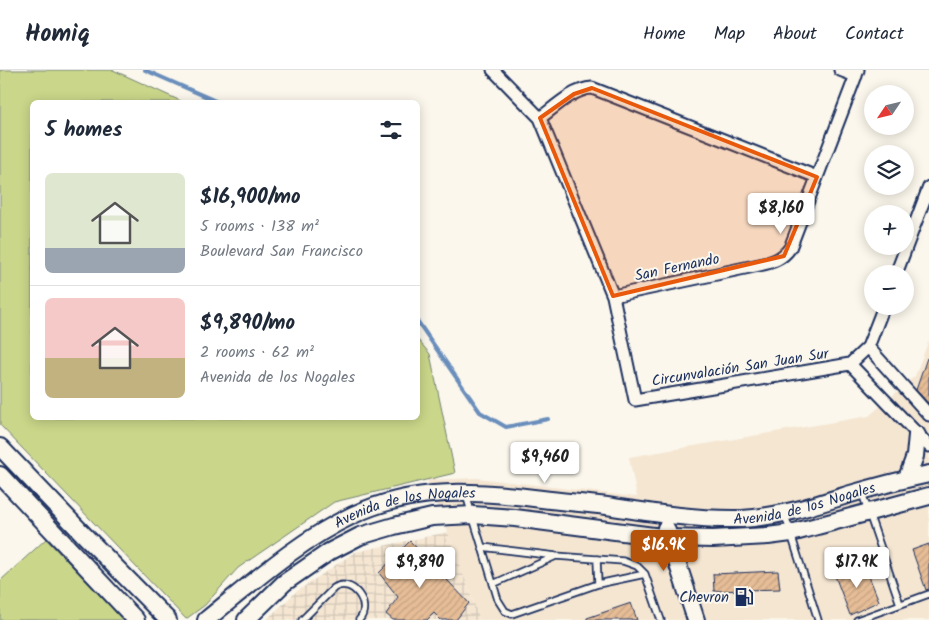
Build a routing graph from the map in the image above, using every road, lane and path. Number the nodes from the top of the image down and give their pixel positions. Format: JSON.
{"nodes":[{"id":1,"x":493,"y":70,"type":"edge"},
{"id":2,"x":840,"y":70,"type":"edge"},
{"id":3,"x":857,"y":73,"type":"edge"},
{"id":4,"x":540,"y":118,"type":"junction"},
{"id":5,"x":817,"y":177,"type":"junction"},
{"id":6,"x":929,"y":187,"type":"edge"},
{"id":7,"x":899,"y":265,"type":"edge"},
{"id":8,"x":613,"y":296,"type":"junction"},
{"id":9,"x":881,"y":315,"type":"edge"},
{"id":10,"x":868,"y":348,"type":"junction"},
{"id":11,"x":850,"y":364,"type":"junction"},
{"id":12,"x":929,"y":415,"type":"edge"},
{"id":13,"x":923,"y":440,"type":"edge"},
{"id":14,"x":0,"y":447,"type":"edge"},
{"id":15,"x":929,"y":474,"type":"edge"},
{"id":16,"x":0,"y":475,"type":"edge"},
{"id":17,"x":907,"y":478,"type":"junction"},
{"id":18,"x":862,"y":491,"type":"junction"},
{"id":19,"x":465,"y":492,"type":"junction"},
{"id":20,"x":929,"y":496,"type":"edge"},
{"id":21,"x":868,"y":512,"type":"junction"},
{"id":22,"x":785,"y":514,"type":"junction"},
{"id":23,"x":473,"y":515,"type":"junction"},
{"id":24,"x":661,"y":515,"type":"junction"},
{"id":25,"x":790,"y":532,"type":"junction"},
{"id":26,"x":86,"y":537,"type":"junction"},
{"id":27,"x":669,"y":538,"type":"junction"},
{"id":28,"x":482,"y":547,"type":"junction"},
{"id":29,"x":72,"y":551,"type":"junction"},
{"id":30,"x":556,"y":556,"type":"junction"},
{"id":31,"x":597,"y":559,"type":"junction"},
{"id":32,"x":645,"y":574,"type":"junction"},
{"id":33,"x":493,"y":584,"type":"junction"},
{"id":34,"x":598,"y":584,"type":"junction"},
{"id":35,"x":929,"y":594,"type":"edge"},
{"id":36,"x":900,"y":604,"type":"junction"},
{"id":37,"x":136,"y":620,"type":"edge"},
{"id":38,"x":168,"y":620,"type":"edge"},
{"id":39,"x":206,"y":620,"type":"edge"},
{"id":40,"x":246,"y":620,"type":"edge"},
{"id":41,"x":302,"y":620,"type":"edge"},
{"id":42,"x":359,"y":620,"type":"edge"},
{"id":43,"x":661,"y":620,"type":"edge"},
{"id":44,"x":696,"y":620,"type":"edge"},
{"id":45,"x":818,"y":620,"type":"edge"},
{"id":46,"x":857,"y":620,"type":"edge"}],
"edges":[{"from":1,"to":4,"type":"street"},
{"from":2,"to":3,"type":"street"},
{"from":3,"to":5,"type":"street","name":"San Fernando"},
{"from":4,"to":5,"type":"street"},
{"from":4,"to":8,"type":"street"},
{"from":5,"to":8,"type":"street","name":"San Fernando"},
{"from":6,"to":7,"type":"street"},
{"from":8,"to":11,"type":"street","name":"Circunvalación San Juan Sur"},
{"from":9,"to":10,"type":"street","name":"Circunvalación San Juan Sur"},
{"from":10,"to":11,"type":"street","name":"Circunvalación San Juan Sur"},
{"from":10,"to":12,"type":"street"},
{"from":11,"to":13,"type":"street","name":"Circunvalación San Juan Sur"},
{"from":13,"to":17,"type":"main road"},
{"from":14,"to":26,"type":"main road"},
{"from":15,"to":17,"type":"main road","name":"Avenida de los Nogales"},
{"from":16,"to":29,"type":"main road"},
{"from":17,"to":18,"type":"main road","name":"Avenida de los Nogales"},
{"from":18,"to":21,"type":"lane"},
{"from":18,"to":22,"type":"main road","name":"Avenida de los Nogales"},
{"from":19,"to":23,"type":"lane"},
{"from":19,"to":24,"type":"main road","name":"Avenida de los Nogales"},
{"from":19,"to":39,"type":"main road","name":"Avenida de los Nogales"},
{"from":20,"to":21,"type":"main road","name":"Avenida de los Nogales"},
{"from":21,"to":25,"type":"main road","name":"Avenida de los Nogales"},
{"from":21,"to":36,"type":"lane"},
{"from":22,"to":24,"type":"main road","name":"Avenida de los Nogales"},
{"from":22,"to":25,"type":"lane"},
{"from":23,"to":27,"type":"main road","name":"Avenida de los Nogales"},
{"from":23,"to":28,"type":"lane"},
{"from":23,"to":40,"type":"main road","name":"Avenida de los Nogales"},
{"from":24,"to":27,"type":"main road"},
{"from":25,"to":27,"type":"main road","name":"Avenida de los Nogales"},
{"from":25,"to":45,"type":"lane"},
{"from":26,"to":29,"type":"main road"},
{"from":26,"to":38,"type":"main road"},
{"from":27,"to":44,"type":"main road"},
{"from":28,"to":30,"type":"lane"},
{"from":28,"to":33,"type":"lane"},
{"from":29,"to":37,"type":"main road"},
{"from":30,"to":31,"type":"lane"},
{"from":30,"to":33,"type":"lane"},
{"from":31,"to":32,"type":"lane"},
{"from":31,"to":34,"type":"lane"},
{"from":32,"to":34,"type":"lane"},
{"from":32,"to":43,"type":"lane"},
{"from":33,"to":34,"type":"lane"},
{"from":35,"to":36,"type":"lane"},
{"from":36,"to":46,"type":"lane"},
{"from":41,"to":42,"type":"lane"}]}
